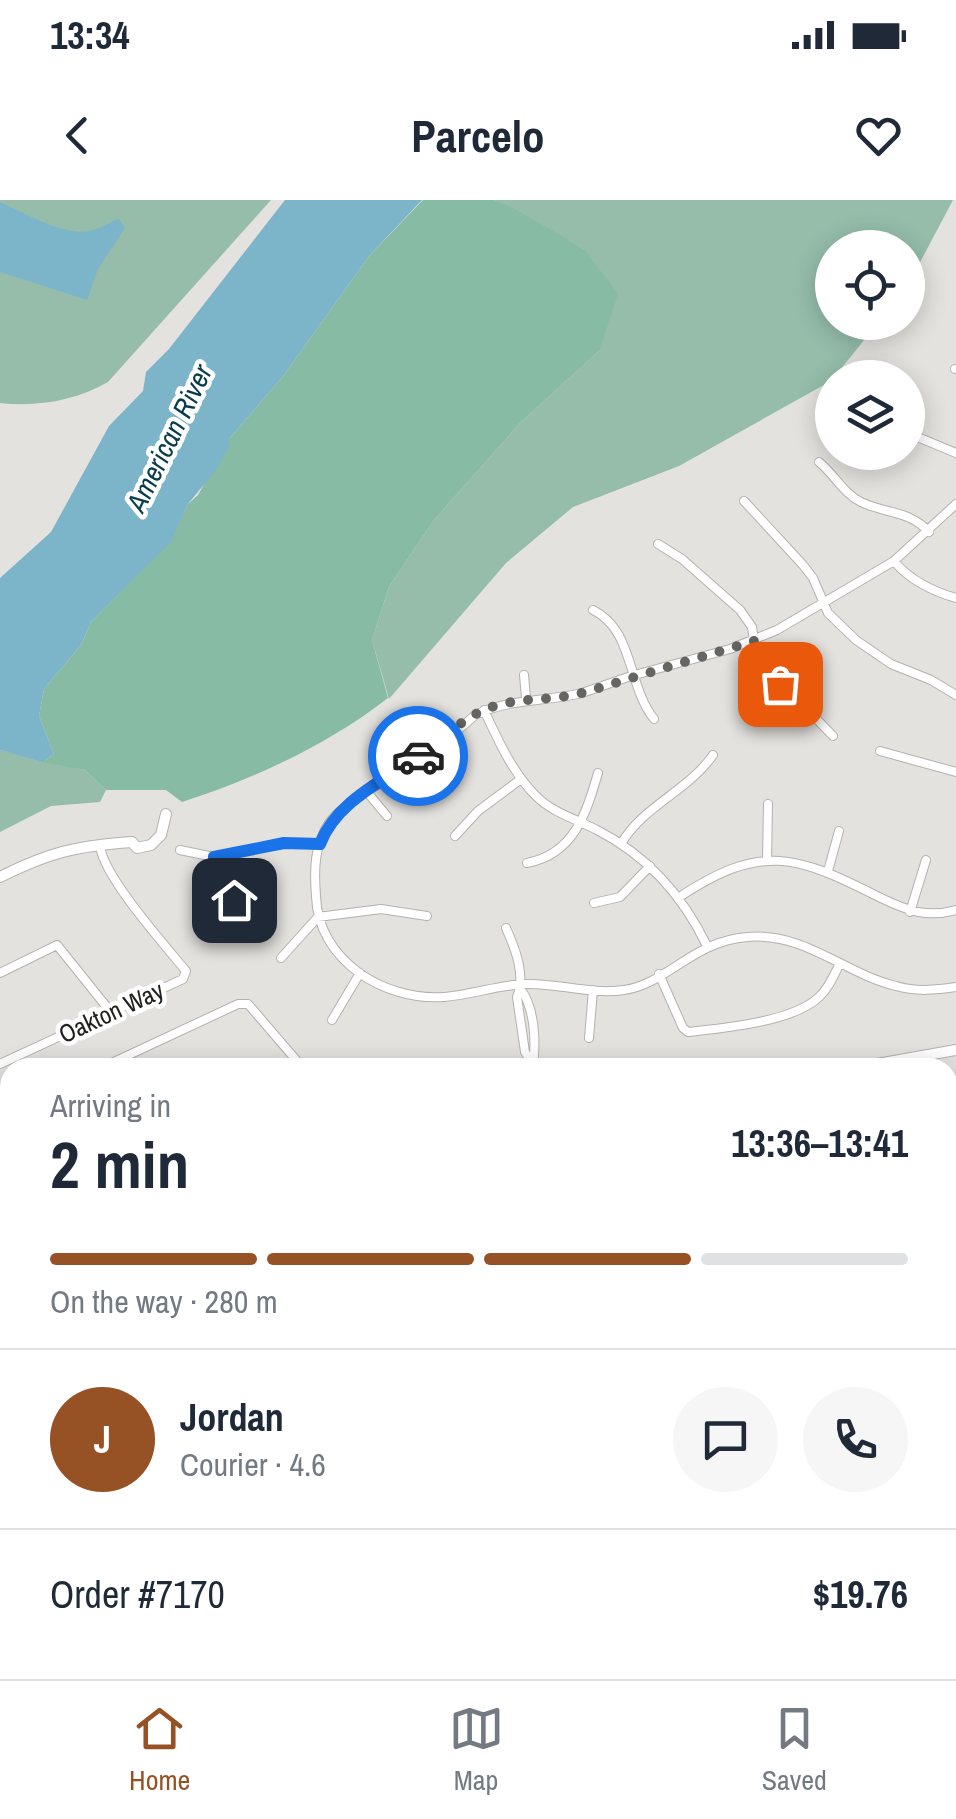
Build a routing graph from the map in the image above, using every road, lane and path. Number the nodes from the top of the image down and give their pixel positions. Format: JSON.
{"nodes":[{"id":1,"x":925,"y":440,"type":"edge"},
{"id":2,"x":956,"y":453,"type":"edge"},
{"id":3,"x":827,"y":470,"type":"edge"},
{"id":4,"x":744,"y":501,"type":"dead end"},
{"id":5,"x":956,"y":504,"type":"edge"},
{"id":6,"x":929,"y":532,"type":"junction"},
{"id":7,"x":658,"y":544,"type":"dead end"},
{"id":8,"x":894,"y":561,"type":"junction"},
{"id":9,"x":956,"y":598,"type":"edge"},
{"id":10,"x":823,"y":604,"type":"junction"},
{"id":11,"x":594,"y":610,"type":"dead end"},
{"id":12,"x":754,"y":641,"type":"junction"},
{"id":13,"x":524,"y":675,"type":"dead end"},
{"id":14,"x":632,"y":676,"type":"junction"},
{"id":15,"x":956,"y":694,"type":"edge"},
{"id":16,"x":526,"y":698,"type":"junction"},
{"id":17,"x":484,"y":710,"type":"junction"},
{"id":18,"x":654,"y":719,"type":"dead end"},
{"id":19,"x":832,"y":736,"type":"dead end"},
{"id":20,"x":880,"y":752,"type":"dead end"},
{"id":21,"x":713,"y":755,"type":"dead end"},
{"id":22,"x":956,"y":772,"type":"edge"},
{"id":23,"x":598,"y":773,"type":"dead end"},
{"id":24,"x":521,"y":779,"type":"junction"},
{"id":25,"x":367,"y":792,"type":"junction"},
{"id":26,"x":768,"y":804,"type":"dead end"},
{"id":27,"x":166,"y":814,"type":"dead end"},
{"id":28,"x":387,"y":816,"type":"dead end"},
{"id":29,"x":581,"y":822,"type":"junction"},
{"id":30,"x":839,"y":830,"type":"dead end"},
{"id":31,"x":455,"y":836,"type":"dead end"},
{"id":32,"x":100,"y":844,"type":"junction"},
{"id":33,"x":320,"y":844,"type":"junction"},
{"id":34,"x":621,"y":844,"type":"junction"},
{"id":35,"x":180,"y":850,"type":"dead end"},
{"id":36,"x":214,"y":857,"type":"junction"},
{"id":37,"x":767,"y":860,"type":"junction"},
{"id":38,"x":926,"y":860,"type":"dead end"},
{"id":39,"x":527,"y":863,"type":"dead end"},
{"id":40,"x":650,"y":866,"type":"junction"},
{"id":41,"x":828,"y":871,"type":"junction"},
{"id":42,"x":0,"y":877,"type":"edge"},
{"id":43,"x":678,"y":898,"type":"junction"},
{"id":44,"x":234,"y":900,"type":"dead end"},
{"id":45,"x":594,"y":904,"type":"dead end"},
{"id":46,"x":956,"y":910,"type":"edge"},
{"id":47,"x":910,"y":912,"type":"junction"},
{"id":48,"x":427,"y":916,"type":"dead end"},
{"id":49,"x":318,"y":917,"type":"junction"},
{"id":50,"x":506,"y":928,"type":"dead end"},
{"id":51,"x":707,"y":946,"type":"junction"},
{"id":52,"x":281,"y":958,"type":"dead end"},
{"id":53,"x":840,"y":963,"type":"junction"},
{"id":54,"x":0,"y":973,"type":"edge"},
{"id":55,"x":360,"y":973,"type":"junction"},
{"id":56,"x":659,"y":974,"type":"junction"},
{"id":57,"x":521,"y":987,"type":"junction"},
{"id":58,"x":956,"y":987,"type":"edge"},
{"id":59,"x":593,"y":990,"type":"junction"},
{"id":60,"x":110,"y":1010,"type":"junction"},
{"id":61,"x":332,"y":1020,"type":"dead end"},
{"id":62,"x":589,"y":1038,"type":"dead end"},
{"id":63,"x":956,"y":1050,"type":"edge"},
{"id":64,"x":12,"y":1058,"type":"edge"},
{"id":65,"x":122,"y":1058,"type":"edge"},
{"id":66,"x":295,"y":1058,"type":"edge"},
{"id":67,"x":528,"y":1058,"type":"edge"},
{"id":68,"x":911,"y":1058,"type":"edge"}],
"edges":[{"from":1,"to":2,"type":"street"},
{"from":3,"to":6,"type":"street"},
{"from":4,"to":10,"type":"street"},
{"from":5,"to":6,"type":"street"},
{"from":6,"to":8,"type":"street"},
{"from":7,"to":12,"type":"street"},
{"from":8,"to":9,"type":"street"},
{"from":8,"to":10,"type":"street"},
{"from":10,"to":12,"type":"street"},
{"from":10,"to":15,"type":"street"},
{"from":11,"to":14,"type":"street"},
{"from":12,"to":14,"type":"street"},
{"from":12,"to":19,"type":"street"},
{"from":13,"to":16,"type":"street"},
{"from":14,"to":16,"type":"street"},
{"from":14,"to":18,"type":"street"},
{"from":16,"to":17,"type":"street"},
{"from":17,"to":24,"type":"street"},
{"from":17,"to":25,"type":"street"},
{"from":20,"to":22,"type":"street"},
{"from":21,"to":34,"type":"street"},
{"from":23,"to":29,"type":"street"},
{"from":24,"to":29,"type":"street"},
{"from":24,"to":31,"type":"street"},
{"from":25,"to":28,"type":"street"},
{"from":25,"to":33,"type":"street"},
{"from":26,"to":37,"type":"street"},
{"from":27,"to":32,"type":"street"},
{"from":29,"to":34,"type":"street"},
{"from":29,"to":39,"type":"street"},
{"from":30,"to":41,"type":"street"},
{"from":32,"to":42,"type":"street"},
{"from":32,"to":60,"type":"street","name":"Oakton Way"},
{"from":33,"to":36,"type":"street"},
{"from":33,"to":49,"type":"street"},
{"from":34,"to":40,"type":"street"},
{"from":35,"to":36,"type":"street"},
{"from":36,"to":44,"type":"street"},
{"from":37,"to":41,"type":"street"},
{"from":37,"to":43,"type":"street"},
{"from":38,"to":47,"type":"street"},
{"from":40,"to":43,"type":"street"},
{"from":40,"to":45,"type":"street"},
{"from":41,"to":47,"type":"street"},
{"from":43,"to":51,"type":"street"},
{"from":46,"to":47,"type":"street"},
{"from":48,"to":49,"type":"street"},
{"from":49,"to":52,"type":"street"},
{"from":49,"to":55,"type":"street"},
{"from":50,"to":57,"type":"street"},
{"from":51,"to":53,"type":"street"},
{"from":51,"to":56,"type":"street"},
{"from":53,"to":56,"type":"street"},
{"from":53,"to":58,"type":"street"},
{"from":54,"to":60,"type":"street"},
{"from":55,"to":57,"type":"street"},
{"from":55,"to":61,"type":"street"},
{"from":56,"to":59,"type":"street"},
{"from":57,"to":59,"type":"street"},
{"from":57,"to":67,"type":"street"},
{"from":59,"to":62,"type":"street"},
{"from":60,"to":64,"type":"street","name":"Oakton Way"},
{"from":63,"to":68,"type":"street"},
{"from":65,"to":66,"type":"street"}]}
